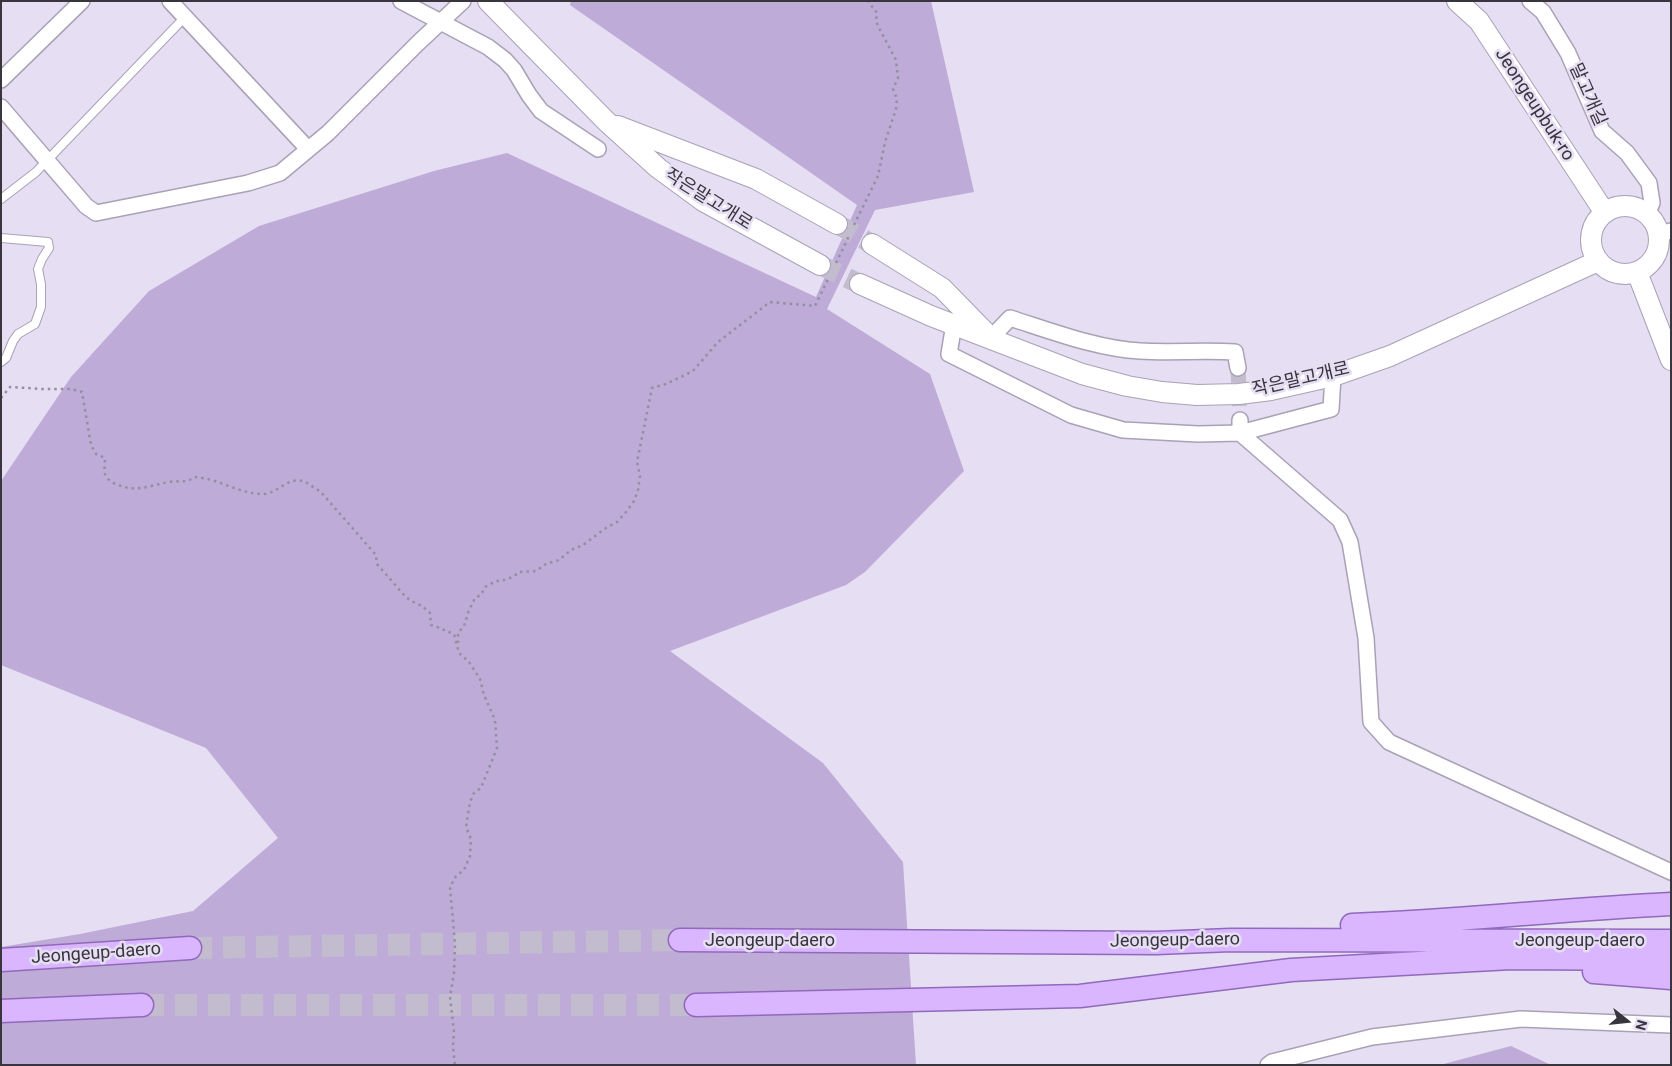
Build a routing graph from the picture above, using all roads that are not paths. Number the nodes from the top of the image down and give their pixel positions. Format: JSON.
{"nodes":[{"id":1,"x":82,"y":1,"type":"edge"},
{"id":2,"x":170,"y":1,"type":"edge"},
{"id":3,"x":401,"y":1,"type":"edge"},
{"id":4,"x":462,"y":1,"type":"edge"},
{"id":5,"x":488,"y":1,"type":"edge"},
{"id":6,"x":1458,"y":1,"type":"edge"},
{"id":7,"x":1530,"y":1,"type":"edge"},
{"id":8,"x":185,"y":17,"type":"junction"},
{"id":9,"x":440,"y":22,"type":"junction"},
{"id":10,"x":1,"y":80,"type":"edge"},
{"id":11,"x":1,"y":107,"type":"edge"},
{"id":12,"x":606,"y":121,"type":"junction"},
{"id":13,"x":308,"y":149,"type":"junction"},
{"id":14,"x":598,"y":149,"type":"dead end"},
{"id":15,"x":47,"y":160,"type":"junction"},
{"id":16,"x":1,"y":199,"type":"edge"},
{"id":17,"x":1605,"y":213,"type":"junction"},
{"id":18,"x":1647,"y":214,"type":"junction"},
{"id":19,"x":837,"y":224,"type":"tunnel mouth"},
{"id":20,"x":1665,"y":233,"type":"edge"},
{"id":21,"x":1,"y":238,"type":"edge"},
{"id":22,"x":872,"y":244,"type":"tunnel mouth"},
{"id":23,"x":1598,"y":261,"type":"junction"},
{"id":24,"x":820,"y":265,"type":"tunnel mouth"},
{"id":25,"x":1637,"y":272,"type":"junction"},
{"id":26,"x":860,"y":284,"type":"tunnel mouth"},
{"id":27,"x":954,"y":324,"type":"junction"},
{"id":28,"x":991,"y":338,"type":"junction"},
{"id":29,"x":1671,"y":360,"type":"edge"},
{"id":30,"x":1,"y":362,"type":"edge"},
{"id":31,"x":1238,"y":368,"type":"tunnel mouth"},
{"id":32,"x":1333,"y":376,"type":"junction"},
{"id":33,"x":1240,"y":427,"type":"junction"},
{"id":34,"x":1671,"y":872,"type":"edge"},
{"id":35,"x":1671,"y":904,"type":"edge"},
{"id":36,"x":680,"y":940,"type":"tunnel mouth"},
{"id":37,"x":1671,"y":941,"type":"edge"},
{"id":38,"x":1156,"y":943,"type":"junction"},
{"id":39,"x":190,"y":948,"type":"tunnel mouth"},
{"id":40,"x":1671,"y":959,"type":"edge"},
{"id":41,"x":1,"y":960,"type":"edge"},
{"id":42,"x":1291,"y":970,"type":"junction"},
{"id":43,"x":1671,"y":978,"type":"edge"},
{"id":44,"x":142,"y":1005,"type":"tunnel mouth"},
{"id":45,"x":696,"y":1006,"type":"tunnel mouth"},
{"id":46,"x":1,"y":1012,"type":"edge"},
{"id":47,"x":1671,"y":1025,"type":"edge"},
{"id":48,"x":1268,"y":1065,"type":"edge"}],
"edges":[{"from":1,"to":10,"type":"street"},
{"from":2,"to":8,"type":"street"},
{"from":3,"to":9,"type":"street"},
{"from":4,"to":9,"type":"street"},
{"from":5,"to":12,"type":"street","name":"작은말고개로"},
{"from":6,"to":17,"type":"street","name":"Jeongeupbuk-ro"},
{"from":7,"to":18,"type":"street","name":"말고개길"},
{"from":8,"to":13,"type":"street"},
{"from":8,"to":15,"type":"lane"},
{"from":9,"to":13,"type":"street"},
{"from":9,"to":14,"type":"street"},
{"from":11,"to":15,"type":"street"},
{"from":12,"to":19,"type":"street","name":"작은말고개로"},
{"from":12,"to":24,"type":"street","name":"작은말고개로"},
{"from":13,"to":15,"type":"street"},
{"from":15,"to":16,"type":"lane"},
{"from":17,"to":18,"type":"street"},
{"from":17,"to":23,"type":"street"},
{"from":18,"to":20,"type":"street"},
{"from":20,"to":25,"type":"street"},
{"from":21,"to":30,"type":"lane"},
{"from":22,"to":28,"type":"street","name":"작은말고개로"},
{"from":23,"to":25,"type":"street"},
{"from":23,"to":32,"type":"street","name":"작은말고개로"},
{"from":25,"to":29,"type":"street"},
{"from":26,"to":27,"type":"street","name":"작은말고개로"},
{"from":27,"to":28,"type":"street","name":"작은말고개로"},
{"from":27,"to":33,"type":"street"},
{"from":28,"to":31,"type":"street"},
{"from":28,"to":32,"type":"street","name":"작은말고개로"},
{"from":32,"to":33,"type":"street"},
{"from":33,"to":34,"type":"street"},
{"from":35,"to":38,"type":"main road"},
{"from":36,"to":38,"type":"main road","name":"Jeongeup-daero"},
{"from":37,"to":38,"type":"main road","name":"Jeongeup-daero"},
{"from":39,"to":41,"type":"main road","name":"Jeongeup-daero"},
{"from":40,"to":42,"type":"main road","name":"Jeongeup-daero"},
{"from":42,"to":43,"type":"main road"},
{"from":42,"to":45,"type":"main road","name":"Jeongeup-daero"},
{"from":44,"to":46,"type":"main road"},
{"from":47,"to":48,"type":"street"}]}
